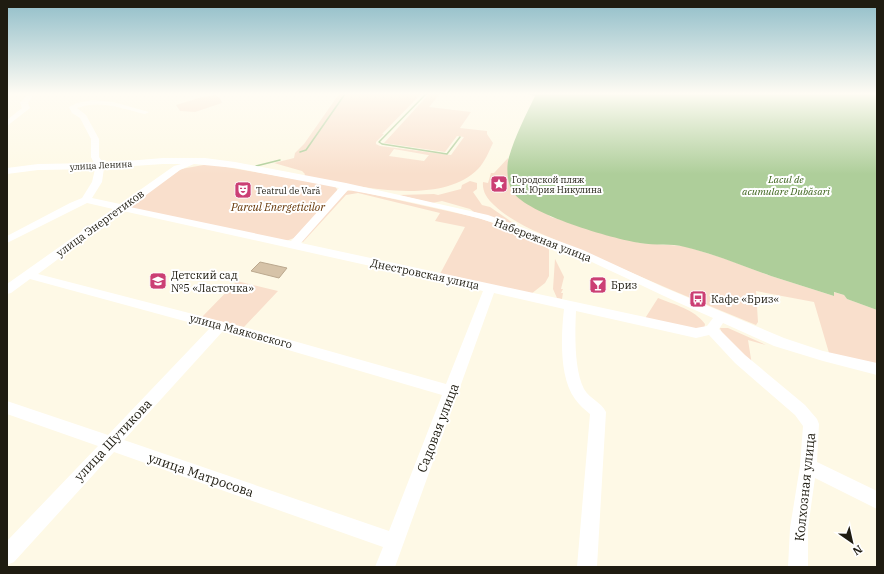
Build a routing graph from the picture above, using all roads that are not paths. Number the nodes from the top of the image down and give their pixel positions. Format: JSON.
{"nodes":[{"id":1,"x":86,"y":121,"type":"edge"},
{"id":2,"x":195,"y":161,"type":"junction"},
{"id":3,"x":100,"y":166,"type":"junction"},
{"id":4,"x":7,"y":171,"type":"edge"},
{"id":5,"x":346,"y":186,"type":"junction"},
{"id":6,"x":86,"y":200,"type":"junction"},
{"id":7,"x":121,"y":208,"type":"junction"},
{"id":8,"x":7,"y":240,"type":"edge"},
{"id":9,"x":292,"y":245,"type":"junction"},
{"id":10,"x":28,"y":275,"type":"junction"},
{"id":11,"x":490,"y":288,"type":"junction"},
{"id":12,"x":7,"y":290,"type":"edge"},
{"id":13,"x":570,"y":306,"type":"junction"},
{"id":14,"x":720,"y":316,"type":"junction"},
{"id":15,"x":220,"y":326,"type":"junction"},
{"id":16,"x":712,"y":330,"type":"junction"},
{"id":17,"x":696,"y":333,"type":"junction"},
{"id":18,"x":734,"y":353,"type":"junction"},
{"id":19,"x":877,"y":369,"type":"edge"},
{"id":20,"x":452,"y":392,"type":"junction"},
{"id":21,"x":7,"y":407,"type":"edge"},
{"id":22,"x":110,"y":443,"type":"junction"},
{"id":23,"x":808,"y":466,"type":"junction"},
{"id":24,"x":877,"y":500,"type":"edge"},
{"id":25,"x":394,"y":542,"type":"junction"},
{"id":26,"x":7,"y":555,"type":"edge"},
{"id":27,"x":385,"y":567,"type":"edge"},
{"id":28,"x":587,"y":567,"type":"edge"},
{"id":29,"x":798,"y":567,"type":"edge"}],
"edges":[{"from":1,"to":3,"type":"street"},
{"from":2,"to":3,"type":"street","name":"улица Ленина"},
{"from":2,"to":5,"type":"street","name":"Набережная улица"},
{"from":2,"to":7,"type":"street","name":"улица Энергетиков"},
{"from":3,"to":4,"type":"street","name":"улица Ленина"},
{"from":3,"to":6,"type":"street"},
{"from":5,"to":9,"type":"street"},
{"from":5,"to":14,"type":"street","name":"Набережная улица"},
{"from":6,"to":7,"type":"street","name":"Днестровская улица"},
{"from":6,"to":8,"type":"street"},
{"from":7,"to":9,"type":"street","name":"Днестровская улица"},
{"from":7,"to":10,"type":"street","name":"улица Энергетиков"},
{"from":9,"to":11,"type":"street","name":"Днестровская улица"},
{"from":10,"to":12,"type":"street","name":"улица Энергетиков"},
{"from":10,"to":15,"type":"street","name":"улица Маяковского"},
{"from":11,"to":13,"type":"street","name":"Днестровская улица"},
{"from":11,"to":20,"type":"street","name":"Садовая улица"},
{"from":13,"to":17,"type":"street","name":"Днестровская улица"},
{"from":13,"to":28,"type":"street"},
{"from":14,"to":16,"type":"street"},
{"from":14,"to":19,"type":"street","name":"Набережная улица"},
{"from":15,"to":20,"type":"street","name":"улица Маяковского"},
{"from":15,"to":22,"type":"street","name":"улица Шутикова"},
{"from":16,"to":17,"type":"street","name":"Днестровская улица"},
{"from":16,"to":18,"type":"street","name":"Колхозная улица"},
{"from":17,"to":18,"type":"street"},
{"from":18,"to":23,"type":"street","name":"Колхозная улица"},
{"from":20,"to":25,"type":"street","name":"Садовая улица"},
{"from":21,"to":22,"type":"street","name":"улица Матросова"},
{"from":22,"to":25,"type":"street","name":"улица Матросова"},
{"from":22,"to":26,"type":"street","name":"улица Шутикова"},
{"from":23,"to":24,"type":"street"},
{"from":23,"to":29,"type":"street","name":"Колхозная улица"},
{"from":25,"to":27,"type":"street","name":"Садовая улица"}]}
